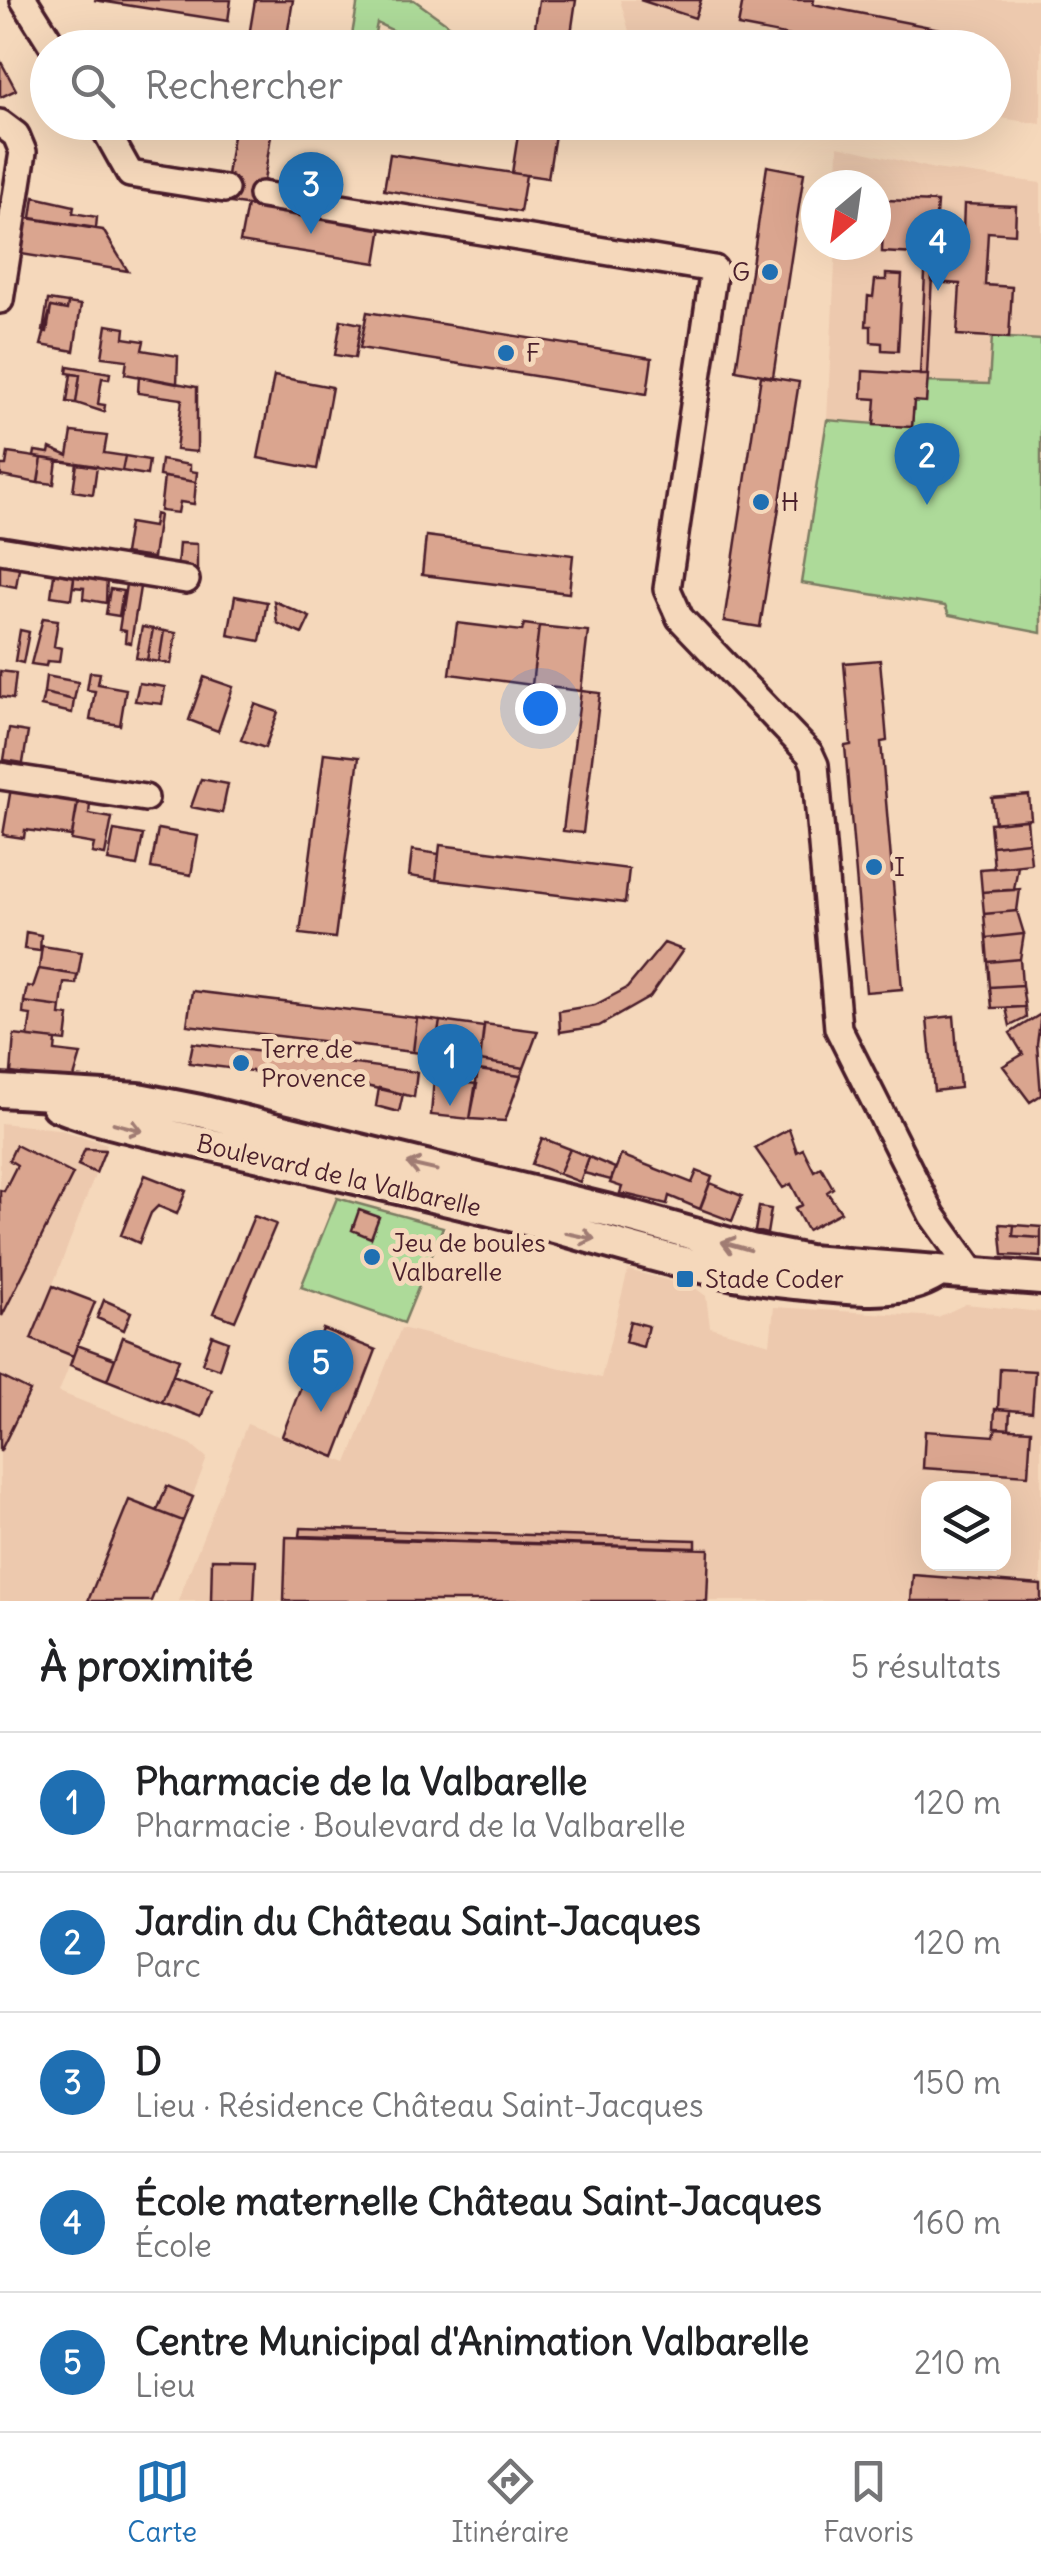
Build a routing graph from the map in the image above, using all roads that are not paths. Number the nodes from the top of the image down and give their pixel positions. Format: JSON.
{"nodes":[{"id":1,"x":24,"y":0,"type":"edge"},
{"id":2,"x":43,"y":30,"type":"edge"},
{"id":3,"x":8,"y":129,"type":"edge"},
{"id":4,"x":111,"y":140,"type":"edge"},
{"id":5,"x":225,"y":189,"type":"dead end"},
{"id":6,"x":262,"y":195,"type":"dead end"},
{"id":7,"x":0,"y":300,"type":"edge"},
{"id":8,"x":0,"y":550,"type":"edge"},
{"id":9,"x":186,"y":580,"type":"dead end"},
{"id":10,"x":0,"y":776,"type":"edge"},
{"id":11,"x":145,"y":798,"type":"dead end"},
{"id":12,"x":0,"y":1091,"type":"edge"},
{"id":13,"x":952,"y":1273,"type":"junction"},
{"id":14,"x":1041,"y":1278,"type":"edge"}],
"edges":[{"from":1,"to":2,"type":"street"},
{"from":3,"to":7,"type":"street"},
{"from":4,"to":5,"type":"street"},
{"from":6,"to":13,"type":"street"},
{"from":8,"to":9,"type":"street"},
{"from":10,"to":11,"type":"street"},
{"from":12,"to":13,"type":"street","name":"Boulevard de la Valbarelle"},
{"from":13,"to":14,"type":"street","name":"Boulevard de la Valbarelle"}]}
